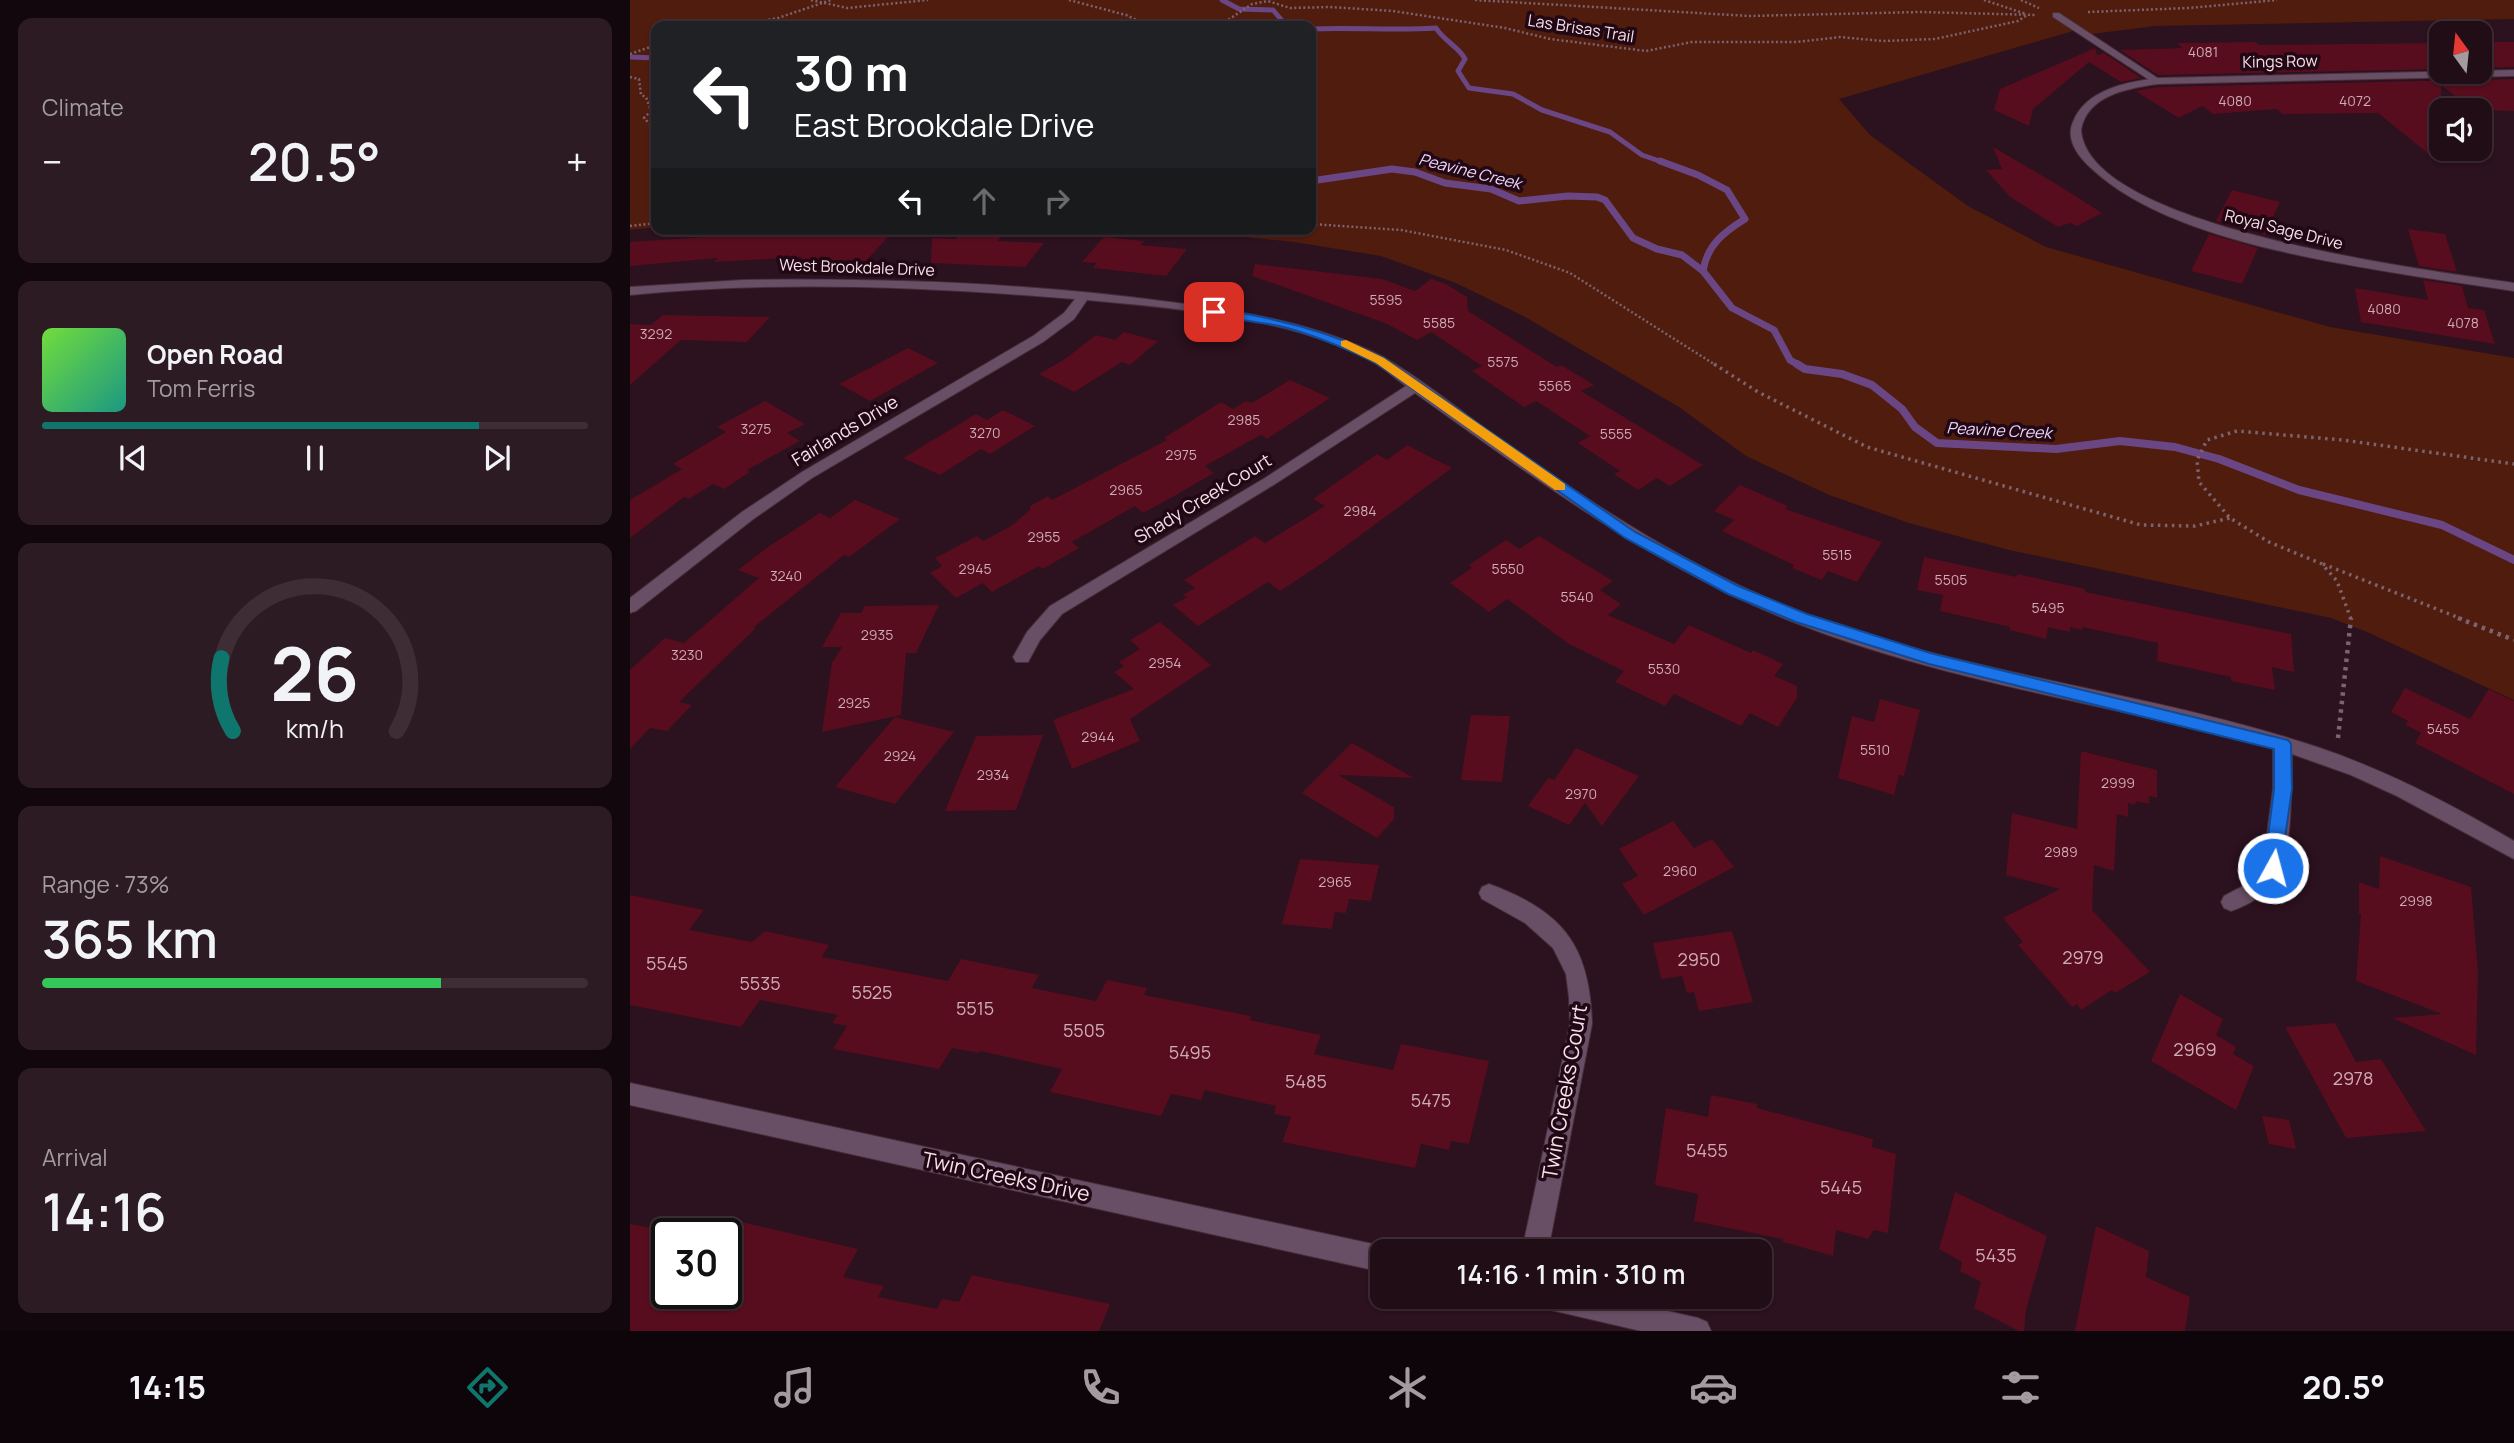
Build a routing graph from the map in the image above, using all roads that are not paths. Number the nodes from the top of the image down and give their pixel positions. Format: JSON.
{"nodes":[{"id":1,"x":2056,"y":15,"type":"road end"},
{"id":2,"x":2514,"y":73,"type":"edge"},
{"id":3,"x":2157,"y":81,"type":"junction"},
{"id":4,"x":2077,"y":138,"type":"joint"},
{"id":5,"x":2514,"y":287,"type":"edge"},
{"id":6,"x":630,"y":291,"type":"edge"},
{"id":7,"x":1084,"y":295,"type":"junction"},
{"id":8,"x":1416,"y":386,"type":"junction"},
{"id":9,"x":630,"y":607,"type":"edge"},
{"id":10,"x":1022,"y":657,"type":"dead end"},
{"id":11,"x":2282,"y":744,"type":"junction"},
{"id":12,"x":2514,"y":851,"type":"edge"},
{"id":13,"x":1489,"y":893,"type":"dead end"},
{"id":14,"x":2231,"y":902,"type":"dead end"},
{"id":15,"x":630,"y":1094,"type":"edge"},
{"id":16,"x":1537,"y":1239,"type":"edge"},
{"id":17,"x":1370,"y":1256,"type":"edge"},
{"id":18,"x":1603,"y":1309,"type":"edge"},
{"id":19,"x":1698,"y":1331,"type":"edge"}],
"edges":[{"from":1,"to":3,"type":"street"},
{"from":2,"to":3,"type":"street","name":"Kings Row"},
{"from":3,"to":4,"type":"street","name":"Kings Row"},
{"from":4,"to":5,"type":"street","name":"Royal Sage Drive"},
{"from":6,"to":7,"type":"street","name":"West Brookdale Drive"},
{"from":7,"to":8,"type":"street","name":"West Brookdale Drive"},
{"from":7,"to":9,"type":"street","name":"Fairlands Drive"},
{"from":8,"to":10,"type":"street","name":"Shady Creek Court"},
{"from":8,"to":11,"type":"street","name":"West Brookdale Drive"},
{"from":11,"to":12,"type":"street","name":"West Brookdale Drive"},
{"from":11,"to":14,"type":"street"},
{"from":13,"to":16,"type":"street","name":"Twin Creeks Court"},
{"from":15,"to":17,"type":"street","name":"Twin Creeks Drive"},
{"from":18,"to":19,"type":"street"}]}
